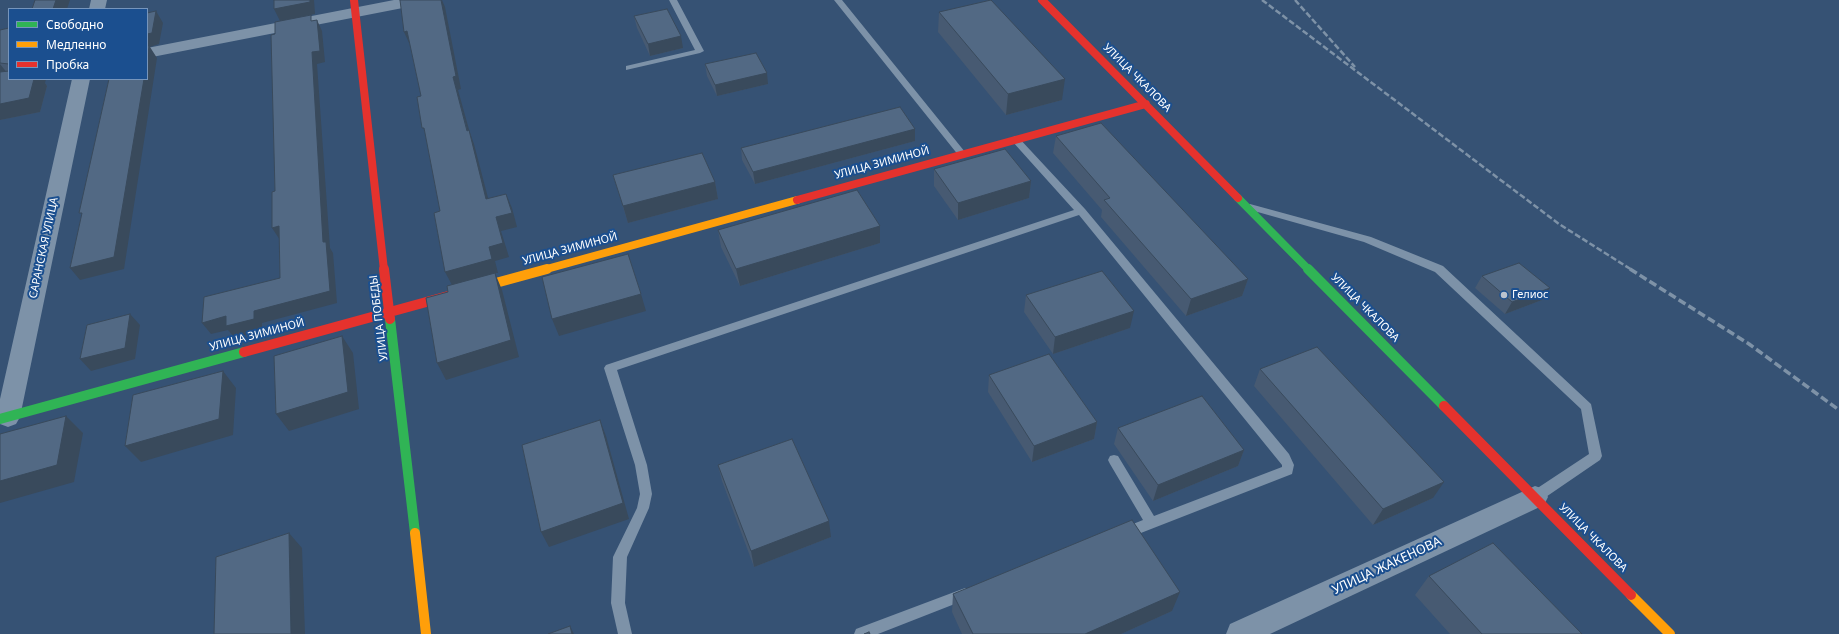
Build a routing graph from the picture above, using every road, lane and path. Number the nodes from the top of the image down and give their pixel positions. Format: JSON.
{"nodes":[{"id":1,"x":418,"y":0,"type":"edge"},
{"id":2,"x":673,"y":0,"type":"edge"},
{"id":3,"x":838,"y":0,"type":"edge"},
{"id":4,"x":1044,"y":1,"type":"edge"},
{"id":5,"x":355,"y":6,"type":"edge"},
{"id":6,"x":148,"y":53,"type":"edge"},
{"id":7,"x":629,"y":68,"type":"dead end"},
{"id":8,"x":81,"y":80,"type":"edge"},
{"id":9,"x":1146,"y":104,"type":"junction"},
{"id":10,"x":1015,"y":140,"type":"junction"},
{"id":11,"x":962,"y":154,"type":"junction"},
{"id":12,"x":1247,"y":207,"type":"junction"},
{"id":13,"x":1081,"y":212,"type":"junction"},
{"id":14,"x":390,"y":311,"type":"junction"},
{"id":15,"x":4,"y":418,"type":"edge"},
{"id":16,"x":1114,"y":460,"type":"dead end"},
{"id":17,"x":1535,"y":497,"type":"junction"},
{"id":18,"x":1151,"y":523,"type":"junction"},
{"id":19,"x":1114,"y":537,"type":"edge"},
{"id":20,"x":980,"y":588,"type":"edge"},
{"id":21,"x":426,"y":634,"type":"edge"},
{"id":22,"x":625,"y":634,"type":"edge"},
{"id":23,"x":861,"y":634,"type":"edge"},
{"id":24,"x":1240,"y":634,"type":"edge"},
{"id":25,"x":1670,"y":634,"type":"edge"}],
"edges":[{"from":1,"to":5,"type":"street"},
{"from":2,"to":7,"type":"lane"},
{"from":3,"to":11,"type":"lane"},
{"from":4,"to":9,"type":"street","name":"УЛИЦА ЧКАЛОВА"},
{"from":5,"to":6,"type":"street"},
{"from":5,"to":14,"type":"street","name":"УЛИЦА ПОБЕДЫ"},
{"from":8,"to":15,"type":"street","name":"САРАНСКАЯ УЛИЦА"},
{"from":9,"to":10,"type":"street","name":"УЛИЦА ЗИМИНОЙ"},
{"from":9,"to":12,"type":"street","name":"УЛИЦА ЧКАЛОВА"},
{"from":10,"to":11,"type":"street","name":"УЛИЦА ЗИМИНОЙ"},
{"from":10,"to":13,"type":"lane"},
{"from":11,"to":14,"type":"street","name":"УЛИЦА ЗИМИНОЙ"},
{"from":12,"to":17,"type":"street","name":"УЛИЦА ЧКАЛОВА"},
{"from":12,"to":17,"type":"lane"},
{"from":13,"to":18,"type":"lane"},
{"from":13,"to":22,"type":"lane"},
{"from":14,"to":15,"type":"street","name":"УЛИЦА ЗИМИНОЙ"},
{"from":14,"to":21,"type":"street","name":"УЛИЦА ПОБЕДЫ"},
{"from":16,"to":18,"type":"lane"},
{"from":17,"to":24,"type":"street","name":"УЛИЦА ЖАКЕНОВА"},
{"from":17,"to":25,"type":"street","name":"УЛИЦА ЧКАЛОВА"},
{"from":18,"to":19,"type":"lane"},
{"from":20,"to":23,"type":"lane"}]}
